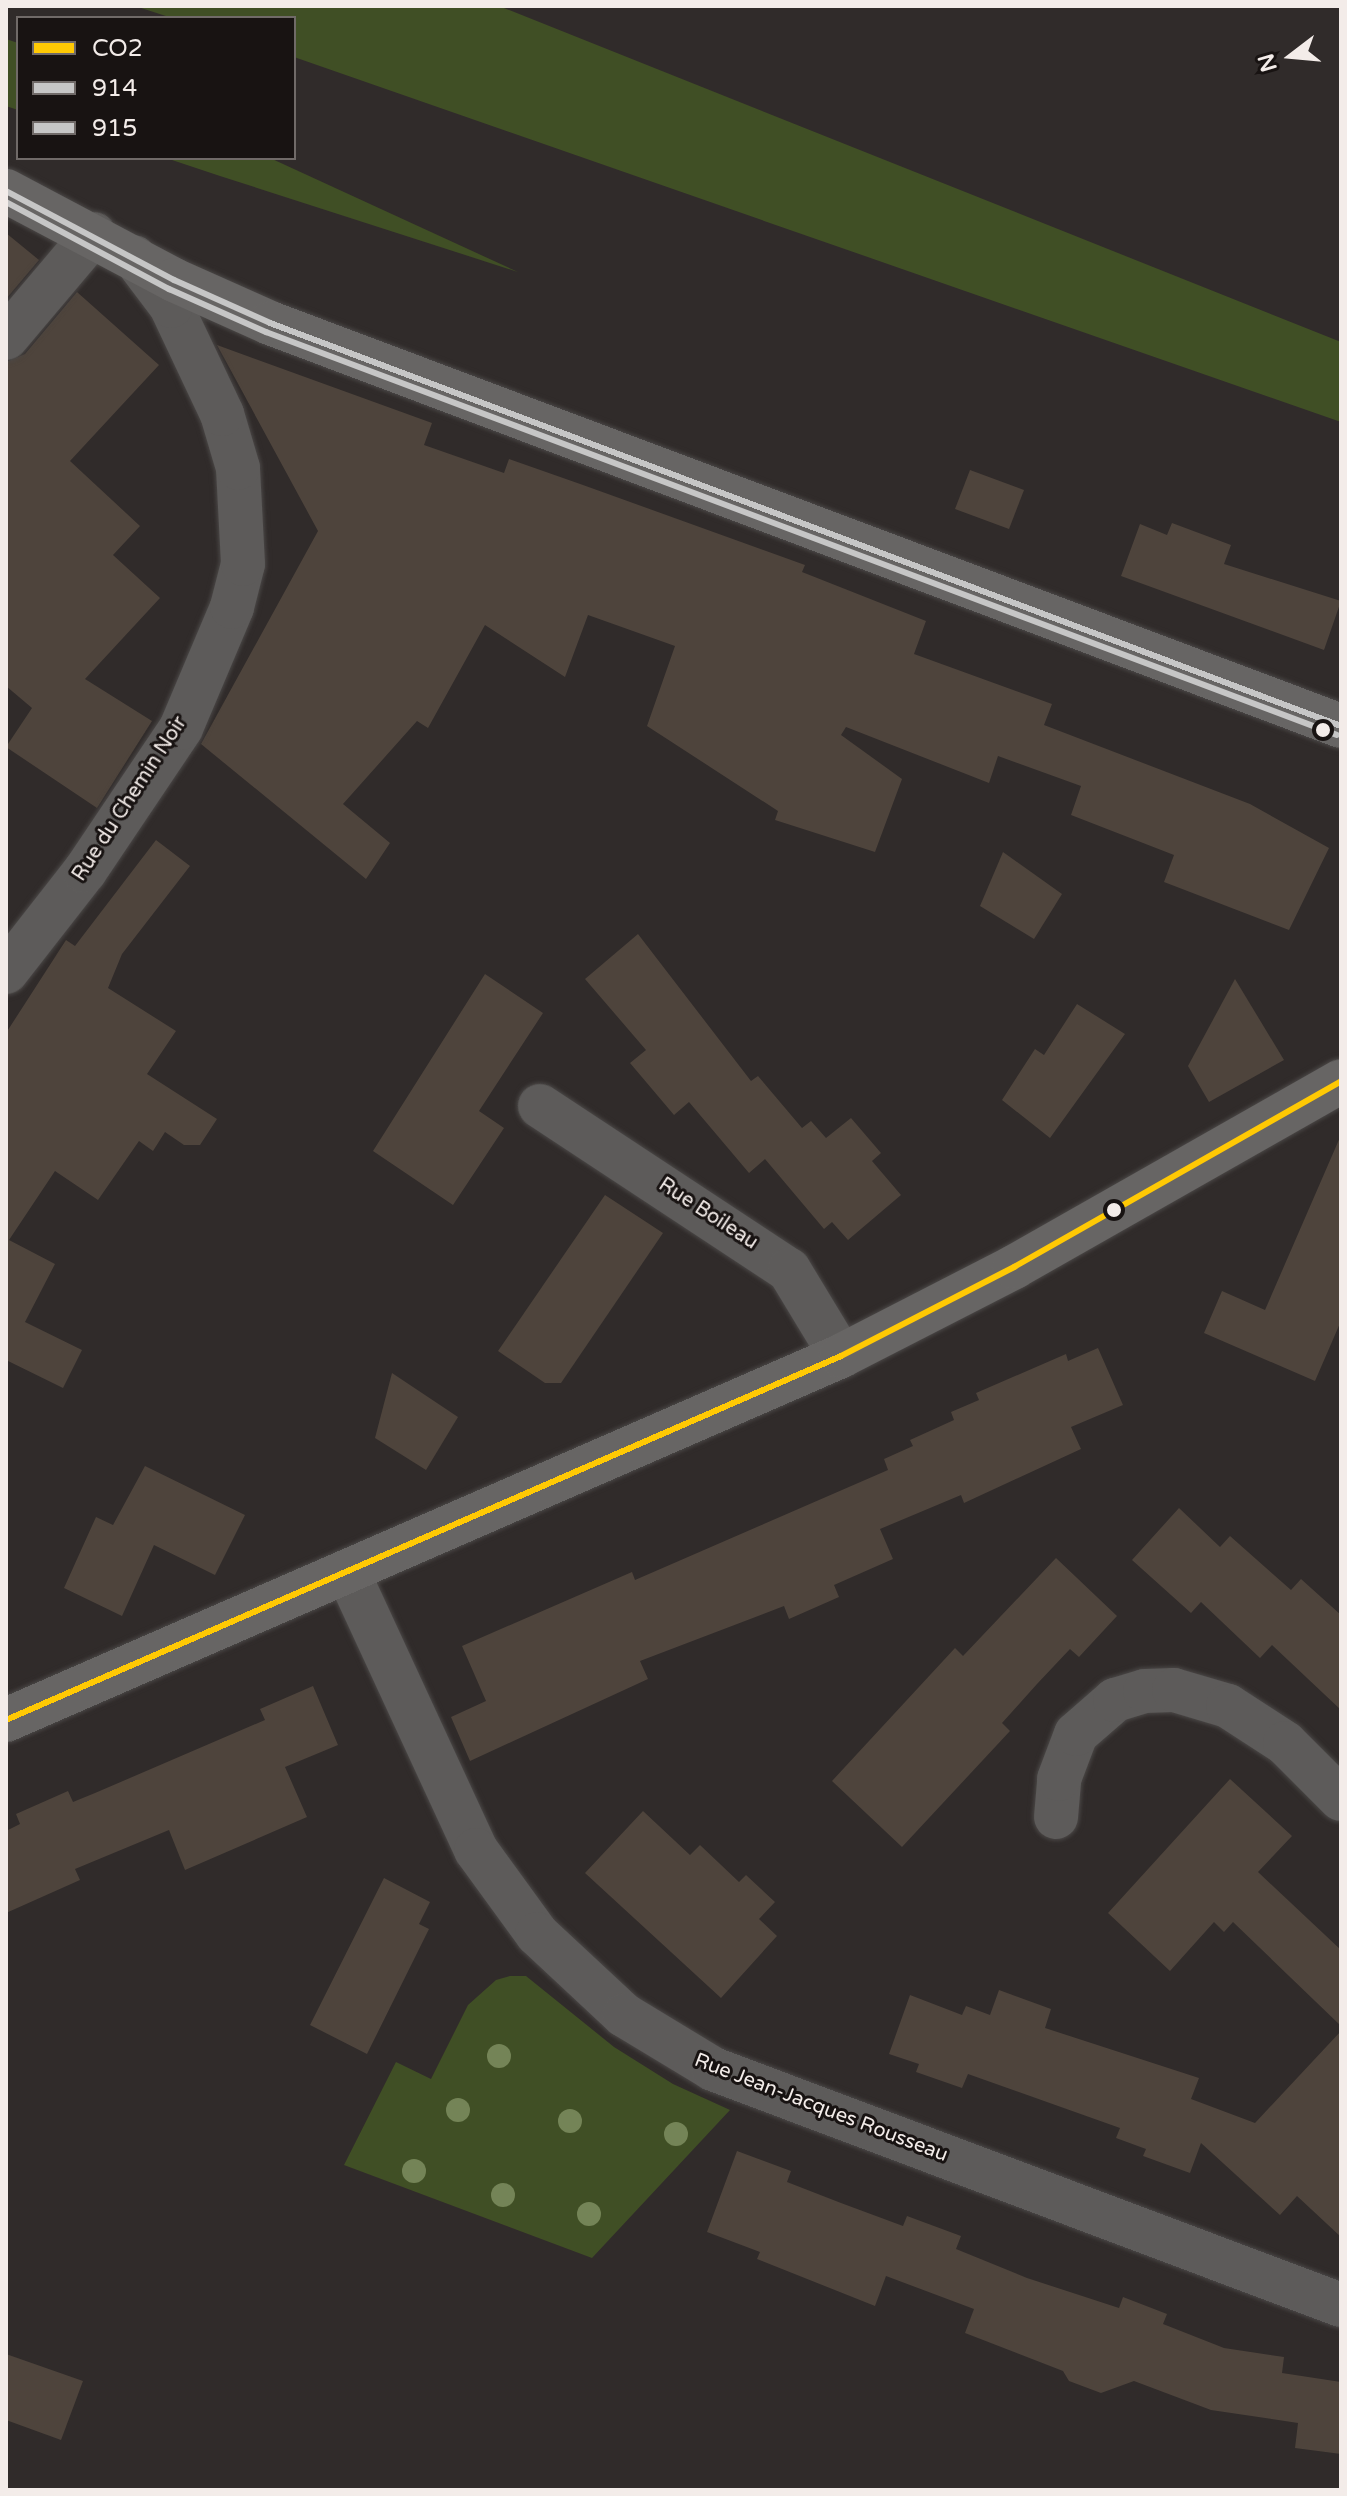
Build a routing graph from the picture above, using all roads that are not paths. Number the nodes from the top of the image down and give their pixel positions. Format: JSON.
{"nodes":[{"id":1,"x":6,"y":191,"type":"edge"},
{"id":2,"x":94,"y":234,"type":"junction"},
{"id":3,"x":134,"y":257,"type":"junction"},
{"id":4,"x":6,"y":338,"type":"edge"},
{"id":5,"x":1341,"y":726,"type":"edge"},
{"id":6,"x":6,"y":972,"type":"edge"},
{"id":7,"x":1341,"y":1081,"type":"edge"},
{"id":8,"x":540,"y":1106,"type":"dead end"},
{"id":9,"x":841,"y":1356,"type":"junction"},
{"id":10,"x":348,"y":1573,"type":"junction"},
{"id":11,"x":6,"y":1720,"type":"edge"},
{"id":12,"x":1341,"y":1799,"type":"edge"},
{"id":13,"x":1056,"y":1817,"type":"dead end"},
{"id":14,"x":1341,"y":2305,"type":"edge"}],
"edges":[{"from":1,"to":2,"type":"street"},
{"from":2,"to":3,"type":"street"},
{"from":2,"to":4,"type":"street"},
{"from":3,"to":5,"type":"street"},
{"from":3,"to":6,"type":"street","name":"Rue du Chemin Noir"},
{"from":7,"to":9,"type":"street"},
{"from":8,"to":9,"type":"street","name":"Rue Boileau"},
{"from":9,"to":10,"type":"street"},
{"from":10,"to":11,"type":"street"},
{"from":10,"to":14,"type":"street","name":"Rue Jean-Jacques Rousseau"},
{"from":12,"to":13,"type":"street"}]}
